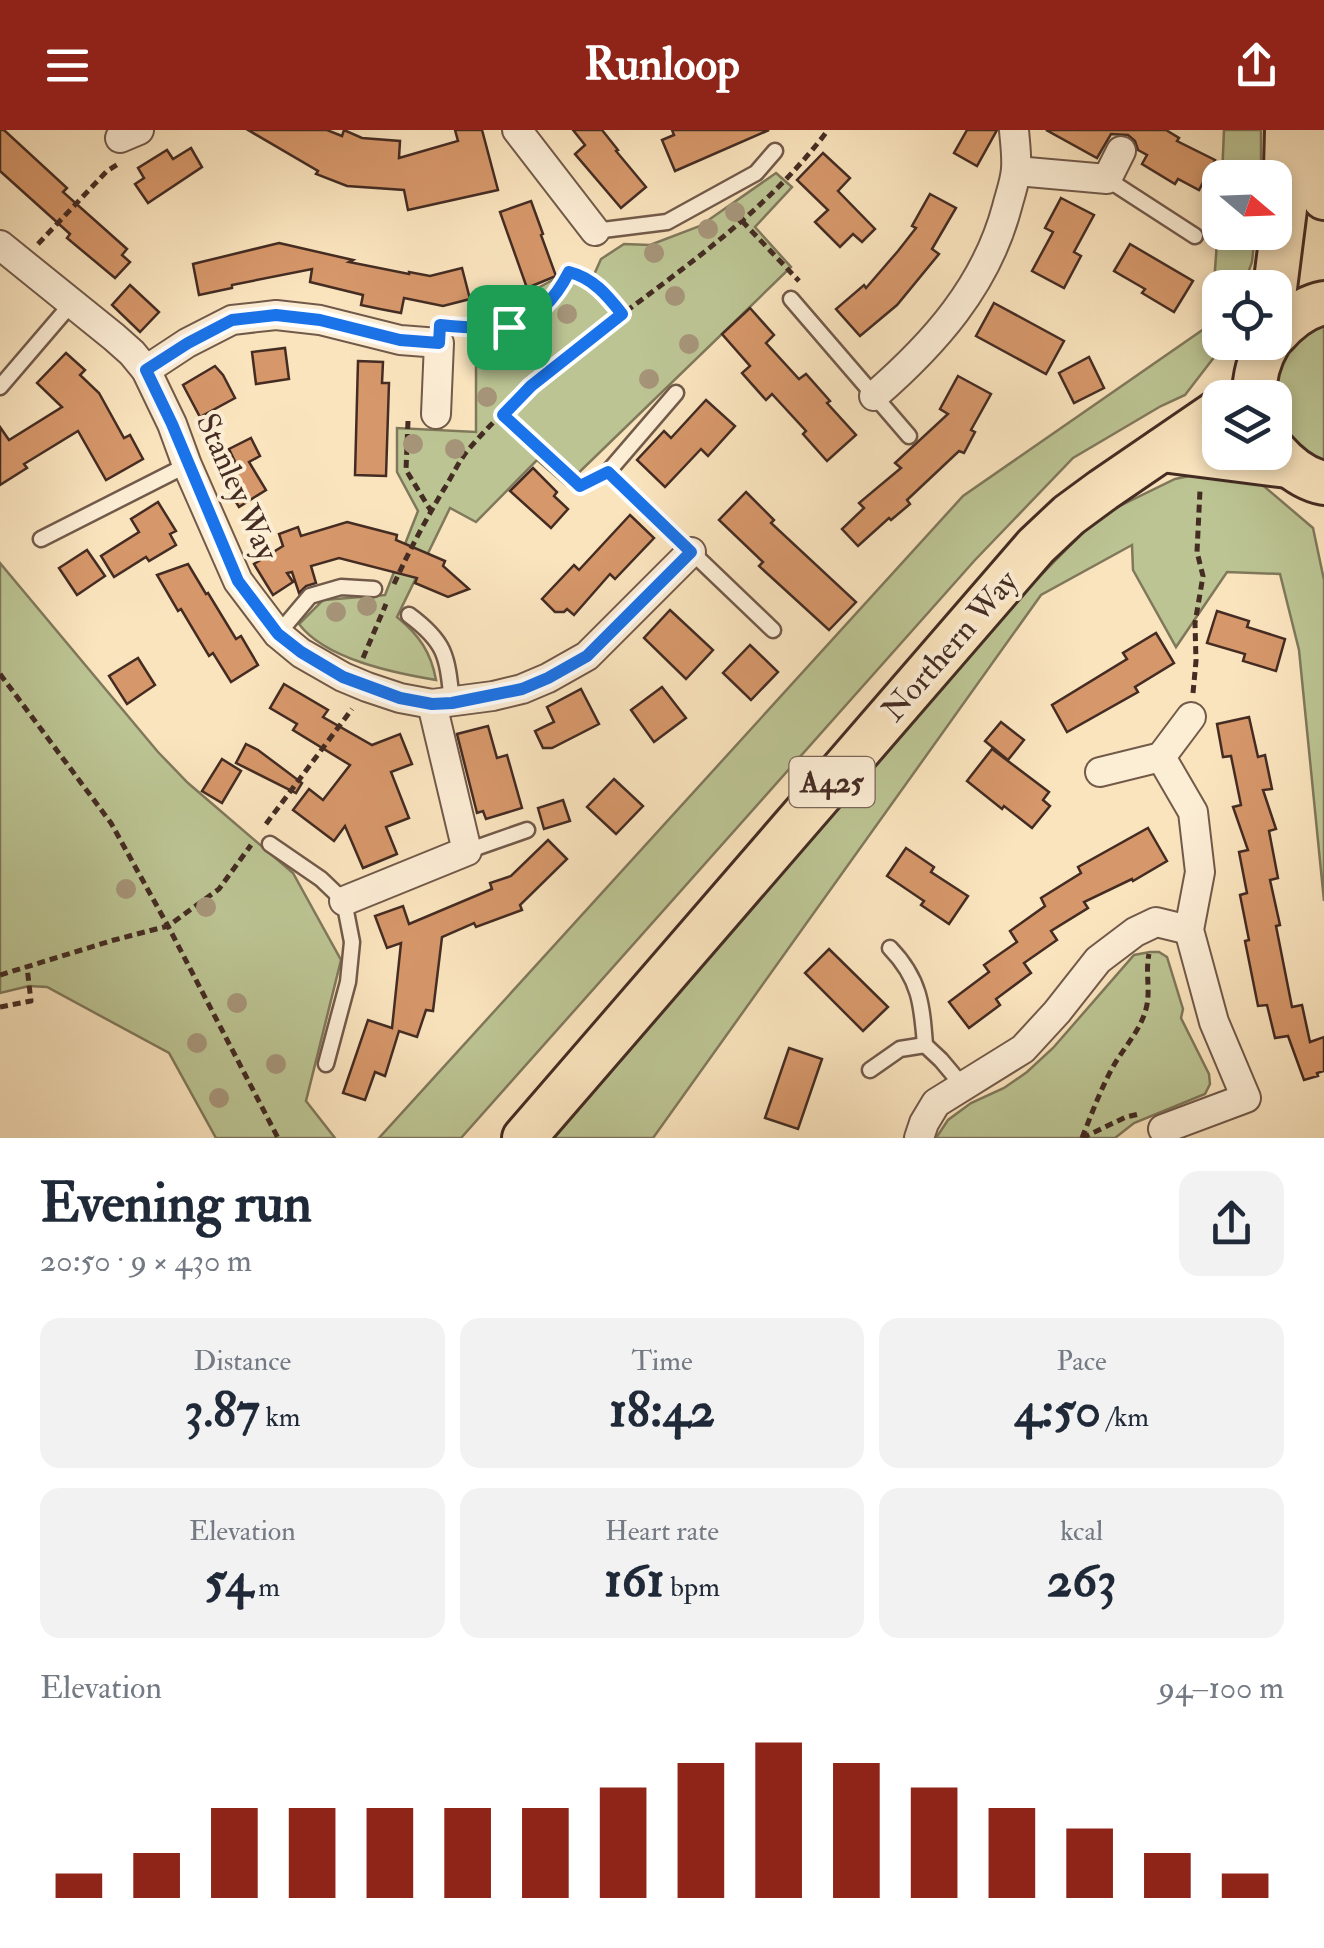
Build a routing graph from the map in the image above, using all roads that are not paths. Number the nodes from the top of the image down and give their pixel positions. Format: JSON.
{"nodes":[{"id":1,"x":517,"y":130,"type":"edge"},
{"id":2,"x":1014,"y":130,"type":"edge"},
{"id":3,"x":1288,"y":130,"type":"edge"},
{"id":4,"x":1308,"y":130,"type":"edge"},
{"id":5,"x":776,"y":151,"type":"dead end"},
{"id":6,"x":1121,"y":151,"type":"dead end"},
{"id":7,"x":1016,"y":171,"type":"junction"},
{"id":8,"x":1107,"y":179,"type":"junction"},
{"id":9,"x":1324,"y":198,"type":"edge"},
{"id":10,"x":595,"y":231,"type":"joint"},
{"id":11,"x":1195,"y":236,"type":"dead end"},
{"id":12,"x":11,"y":253,"type":"edge"},
{"id":13,"x":1277,"y":270,"type":"edge"},
{"id":14,"x":791,"y":299,"type":"dead end"},
{"id":15,"x":72,"y":303,"type":"junction"},
{"id":16,"x":1324,"y":304,"type":"edge"},
{"id":17,"x":1260,"y":362,"type":"edge"},
{"id":18,"x":146,"y":370,"type":"junction"},
{"id":19,"x":0,"y":386,"type":"edge"},
{"id":20,"x":676,"y":393,"type":"dead end"},
{"id":21,"x":874,"y":396,"type":"junction"},
{"id":22,"x":436,"y":414,"type":"road end"},
{"id":23,"x":1202,"y":422,"type":"edge"},
{"id":24,"x":908,"y":436,"type":"dead end"},
{"id":25,"x":1162,"y":450,"type":"junction"},
{"id":26,"x":187,"y":464,"type":"junction"},
{"id":27,"x":1306,"y":476,"type":"edge"},
{"id":28,"x":41,"y":538,"type":"dead end"},
{"id":29,"x":691,"y":552,"type":"junction"},
{"id":30,"x":374,"y":589,"type":"dead end"},
{"id":31,"x":410,"y":615,"type":"dead end"},
{"id":32,"x":773,"y":630,"type":"dead end"},
{"id":33,"x":278,"y":634,"type":"junction"},
{"id":34,"x":442,"y":704,"type":"junction"},
{"id":35,"x":1192,"y":718,"type":"road end"},
{"id":36,"x":1161,"y":757,"type":"junction"},
{"id":37,"x":1100,"y":772,"type":"dead end"},
{"id":38,"x":527,"y":830,"type":"dead end"},
{"id":39,"x":270,"y":844,"type":"dead end"},
{"id":40,"x":466,"y":852,"type":"junction"},
{"id":41,"x":344,"y":901,"type":"junction"},
{"id":42,"x":1188,"y":930,"type":"junction"},
{"id":43,"x":890,"y":948,"type":"dead end"},
{"id":44,"x":925,"y":1046,"type":"junction"},
{"id":45,"x":326,"y":1064,"type":"dead end"},
{"id":46,"x":870,"y":1070,"type":"dead end"},
{"id":47,"x":962,"y":1085,"type":"junction"},
{"id":48,"x":1172,"y":1125,"type":"road end"},
{"id":49,"x":524,"y":1138,"type":"edge"},
{"id":50,"x":919,"y":1138,"type":"edge"}],
"edges":[{"from":1,"to":10,"type":"street"},
{"from":2,"to":7,"type":"street"},
{"from":3,"to":13,"type":"main road"},
{"from":4,"to":9,"type":"main road"},
{"from":5,"to":10,"type":"lane"},
{"from":6,"to":8,"type":"street"},
{"from":7,"to":8,"type":"street"},
{"from":7,"to":21,"type":"street"},
{"from":8,"to":11,"type":"lane"},
{"from":12,"to":15,"type":"street","name":"Stanley Way"},
{"from":14,"to":21,"type":"lane"},
{"from":15,"to":18,"type":"street","name":"Stanley Way"},
{"from":15,"to":19,"type":"lane"},
{"from":16,"to":17,"type":"main road"},
{"from":18,"to":22,"type":"street"},
{"from":18,"to":26,"type":"street","name":"Stanley Way"},
{"from":20,"to":29,"type":"lane"},
{"from":21,"to":24,"type":"lane"},
{"from":23,"to":25,"type":"main road","name":"Northern Way","number":"A425"},
{"from":25,"to":27,"type":"main road"},
{"from":25,"to":49,"type":"main road","name":"Northern Way","number":"A425"},
{"from":26,"to":28,"type":"lane"},
{"from":26,"to":33,"type":"street","name":"Stanley Way"},
{"from":29,"to":32,"type":"lane"},
{"from":29,"to":34,"type":"street","name":"Stanley Way"},
{"from":30,"to":33,"type":"lane"},
{"from":31,"to":34,"type":"lane"},
{"from":33,"to":34,"type":"street","name":"Stanley Way"},
{"from":34,"to":40,"type":"street"},
{"from":35,"to":36,"type":"street"},
{"from":36,"to":37,"type":"street"},
{"from":36,"to":42,"type":"street"},
{"from":38,"to":40,"type":"lane"},
{"from":39,"to":41,"type":"lane"},
{"from":40,"to":41,"type":"street"},
{"from":41,"to":45,"type":"lane"},
{"from":42,"to":47,"type":"street"},
{"from":42,"to":48,"type":"street"},
{"from":43,"to":44,"type":"lane"},
{"from":44,"to":46,"type":"lane"},
{"from":44,"to":47,"type":"lane"},
{"from":47,"to":50,"type":"street"}]}
